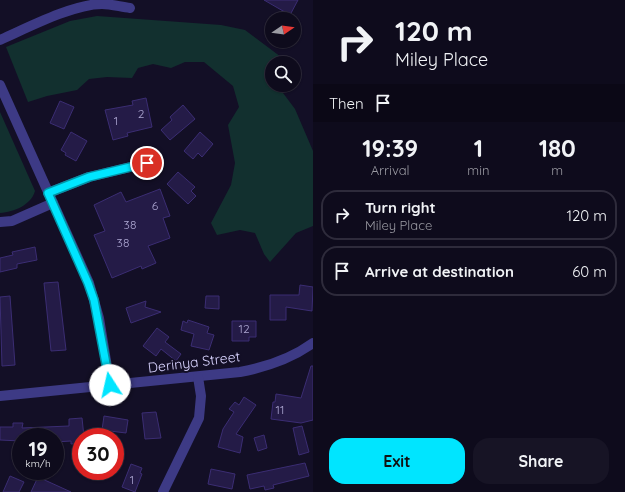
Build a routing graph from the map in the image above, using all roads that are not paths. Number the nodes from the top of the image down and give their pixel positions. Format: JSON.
{"nodes":[{"id":1,"x":118,"y":3,"type":"edge"},
{"id":2,"x":130,"y":8,"type":"dead end"},
{"id":3,"x":0,"y":40,"type":"edge"},
{"id":4,"x":0,"y":85,"type":"edge"},
{"id":5,"x":147,"y":163,"type":"dead end"},
{"id":6,"x":50,"y":198,"type":"junction"},
{"id":7,"x":0,"y":222,"type":"edge"},
{"id":8,"x":313,"y":343,"type":"edge"},
{"id":9,"x":198,"y":377,"type":"junction"},
{"id":10,"x":110,"y":385,"type":"junction"},
{"id":11,"x":0,"y":396,"type":"edge"},
{"id":12,"x":163,"y":492,"type":"edge"}],
"edges":[{"from":1,"to":2,"type":"street"},
{"from":1,"to":3,"type":"street"},
{"from":4,"to":6,"type":"street"},
{"from":5,"to":6,"type":"street"},
{"from":6,"to":7,"type":"street"},
{"from":6,"to":10,"type":"street"},
{"from":8,"to":9,"type":"street","name":"Derinya Street"},
{"from":9,"to":10,"type":"street","name":"Derinya Street"},
{"from":9,"to":12,"type":"street"},
{"from":10,"to":11,"type":"street","name":"Derinya Street"}]}
